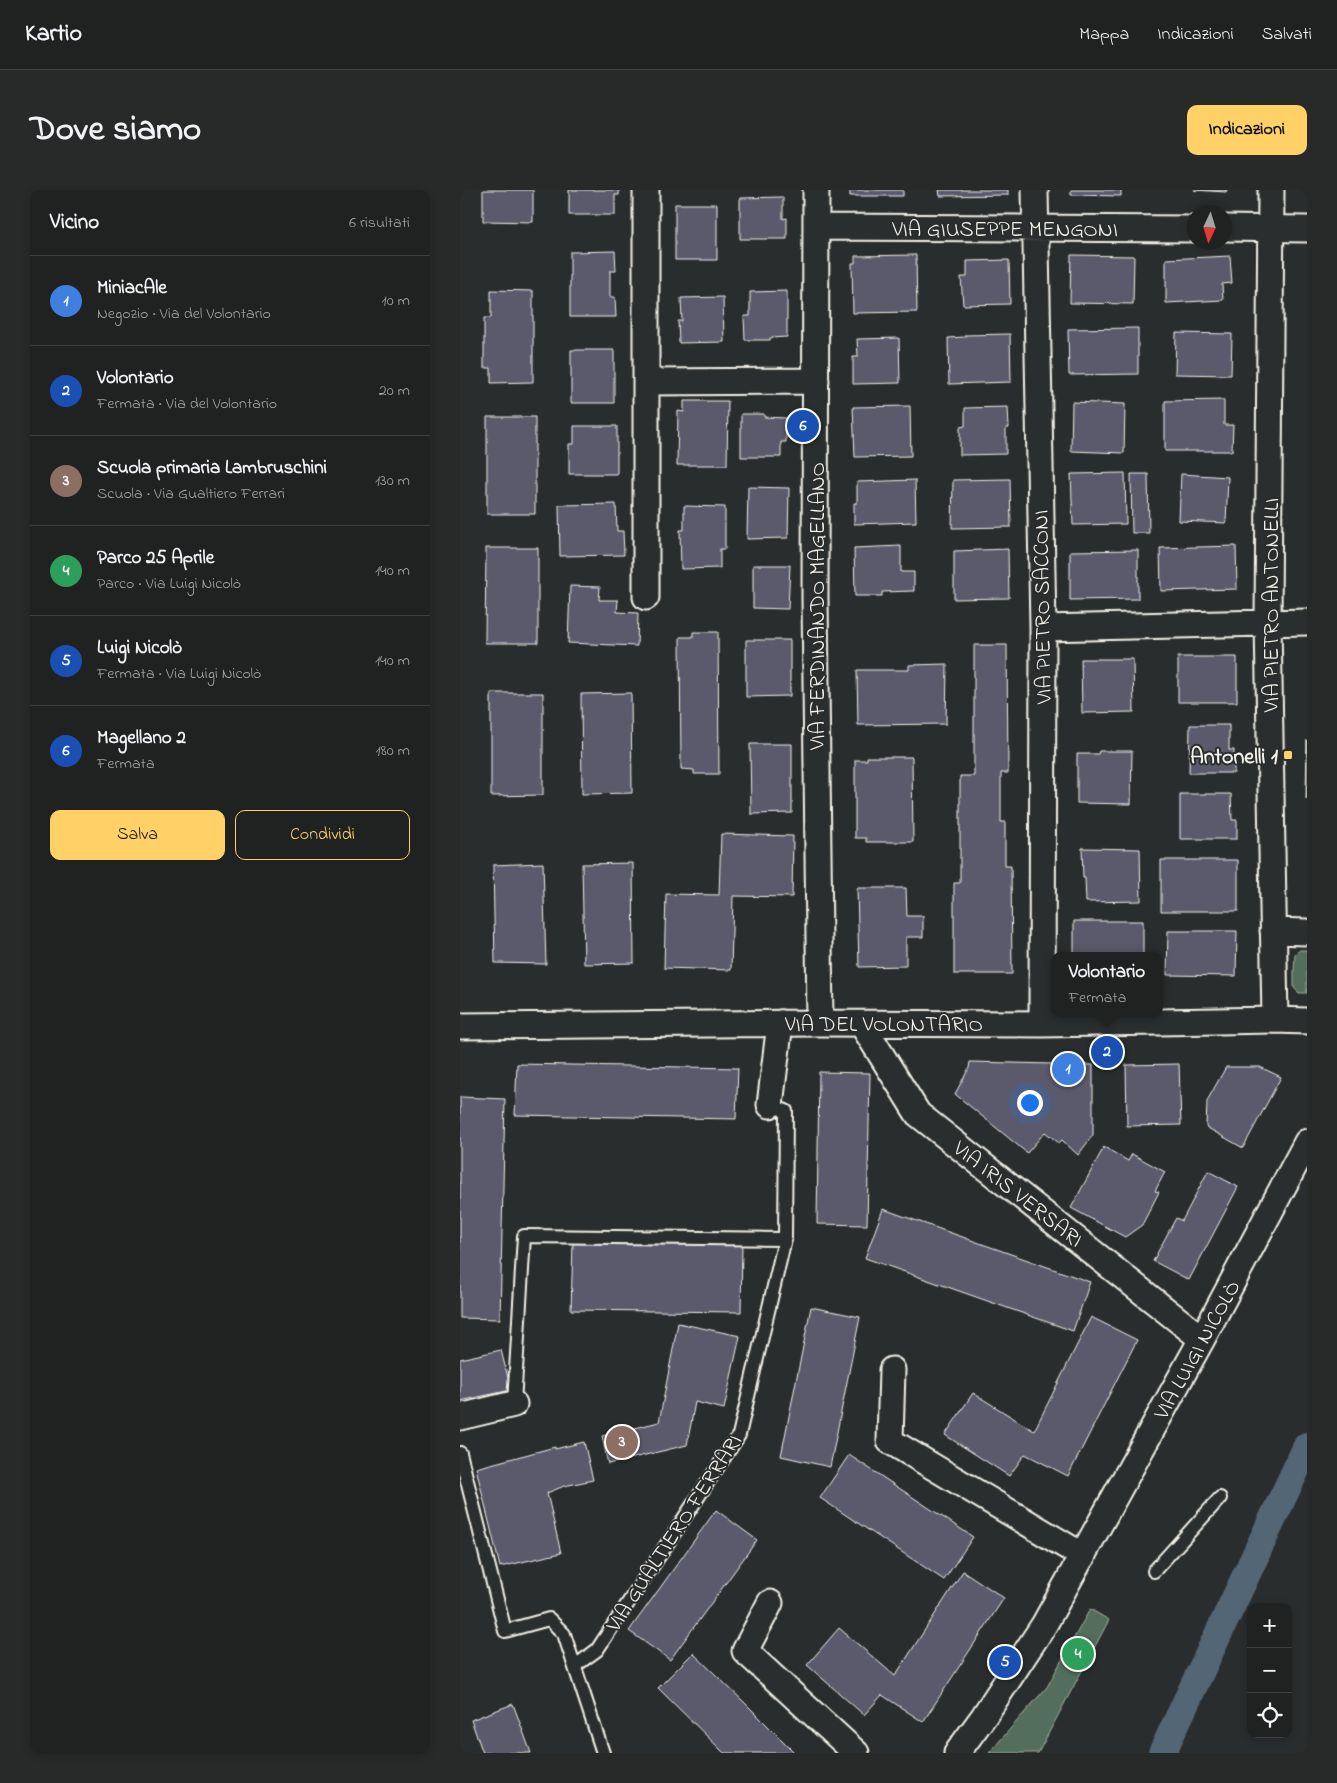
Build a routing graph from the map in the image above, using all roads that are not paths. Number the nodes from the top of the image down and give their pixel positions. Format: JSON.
{"nodes":[{"id":1,"x":646,"y":190,"type":"edge"},
{"id":2,"x":816,"y":190,"type":"edge"},
{"id":3,"x":1035,"y":190,"type":"edge"},
{"id":4,"x":1271,"y":190,"type":"edge"},
{"id":5,"x":816,"y":227,"type":"junction"},
{"id":6,"x":1232,"y":228,"type":"edge"},
{"id":7,"x":1272,"y":228,"type":"junction"},
{"id":8,"x":1035,"y":229,"type":"junction"},
{"id":9,"x":1187,"y":229,"type":"edge"},
{"id":10,"x":1307,"y":229,"type":"edge"},
{"id":11,"x":816,"y":381,"type":"junction"},
{"id":12,"x":647,"y":382,"type":"junction"},
{"id":13,"x":646,"y":597,"type":"dead end"},
{"id":14,"x":1268,"y":622,"type":"junction"},
{"id":15,"x":1307,"y":622,"type":"edge"},
{"id":16,"x":1043,"y":628,"type":"junction"},
{"id":17,"x":1273,"y":931,"type":"junction"},
{"id":18,"x":1307,"y":932,"type":"edge"},
{"id":19,"x":1275,"y":1020,"type":"junction"},
{"id":20,"x":1307,"y":1021,"type":"edge"},
{"id":21,"x":780,"y":1023,"type":"junction"},
{"id":22,"x":820,"y":1023,"type":"junction"},
{"id":23,"x":862,"y":1024,"type":"junction"},
{"id":24,"x":1042,"y":1024,"type":"junction"},
{"id":25,"x":460,"y":1026,"type":"edge"},
{"id":26,"x":770,"y":1105,"type":"joint"},
{"id":27,"x":1307,"y":1142,"type":"edge"},
{"id":28,"x":785,"y":1239,"type":"junction"},
{"id":29,"x":1202,"y":1339,"type":"junction"},
{"id":30,"x":892,"y":1370,"type":"dead end"},
{"id":31,"x":514,"y":1404,"type":"joint"},
{"id":32,"x":460,"y":1417,"type":"edge"},
{"id":33,"x":460,"y":1453,"type":"edge"},
{"id":34,"x":1220,"y":1498,"type":"dead end"},
{"id":35,"x":1083,"y":1556,"type":"junction"},
{"id":36,"x":1154,"y":1571,"type":"dead end"},
{"id":37,"x":770,"y":1603,"type":"dead end"},
{"id":38,"x":575,"y":1666,"type":"junction"},
{"id":39,"x":603,"y":1753,"type":"edge"},
{"id":40,"x":856,"y":1753,"type":"edge"},
{"id":41,"x":957,"y":1753,"type":"edge"}],
"edges":[{"from":1,"to":12,"type":"street"},
{"from":2,"to":5,"type":"street","name":"VIA FERDINANDO MAGELLANO"},
{"from":3,"to":8,"type":"street","name":"VIA PIETRO SACCONI"},
{"from":4,"to":7,"type":"street","name":"VIA PIETRO ANTONELLI"},
{"from":5,"to":8,"type":"street","name":"VIA GIUSEPPE MENGONI"},
{"from":5,"to":11,"type":"street","name":"VIA FERDINANDO MAGELLANO"},
{"from":6,"to":7,"type":"street"},
{"from":7,"to":10,"type":"street"},
{"from":7,"to":14,"type":"street","name":"VIA PIETRO ANTONELLI"},
{"from":8,"to":9,"type":"street","name":"VIA GIUSEPPE MENGONI"},
{"from":8,"to":16,"type":"street","name":"VIA PIETRO SACCONI"},
{"from":11,"to":12,"type":"street"},
{"from":11,"to":22,"type":"street","name":"VIA FERDINANDO MAGELLANO"},
{"from":12,"to":13,"type":"street"},
{"from":14,"to":15,"type":"street"},
{"from":14,"to":16,"type":"street"},
{"from":14,"to":17,"type":"street","name":"VIA PIETRO ANTONELLI"},
{"from":16,"to":24,"type":"street","name":"VIA PIETRO SACCONI"},
{"from":17,"to":18,"type":"street"},
{"from":17,"to":19,"type":"street","name":"VIA PIETRO ANTONELLI"},
{"from":19,"to":20,"type":"street","name":"VIA DEL VOLONTARIO"},
{"from":19,"to":24,"type":"street","name":"VIA DEL VOLONTARIO"},
{"from":21,"to":22,"type":"street","name":"VIA DEL VOLONTARIO"},
{"from":21,"to":25,"type":"street","name":"VIA DEL VOLONTARIO"},
{"from":21,"to":26,"type":"street","name":"VIA GUALTIERO FERRARI"},
{"from":22,"to":23,"type":"street","name":"VIA DEL VOLONTARIO"},
{"from":23,"to":24,"type":"street","name":"VIA DEL VOLONTARIO"},
{"from":23,"to":29,"type":"street","name":"VIA IRIS VERSARI"},
{"from":26,"to":28,"type":"lane","name":"VIA GUALTIERO FERRARI"},
{"from":27,"to":29,"type":"street","name":"VIA LUIGI NICOLÒ"},
{"from":28,"to":31,"type":"lane"},
{"from":28,"to":38,"type":"lane","name":"VIA GUALTIERO FERRARI"},
{"from":29,"to":35,"type":"street","name":"VIA LUIGI NICOLÒ"},
{"from":30,"to":35,"type":"street"},
{"from":31,"to":32,"type":"street"},
{"from":33,"to":38,"type":"lane"},
{"from":34,"to":36,"type":"lane"},
{"from":35,"to":41,"type":"street","name":"VIA LUIGI NICOLÒ"},
{"from":37,"to":40,"type":"street"},
{"from":38,"to":39,"type":"lane"}]}
